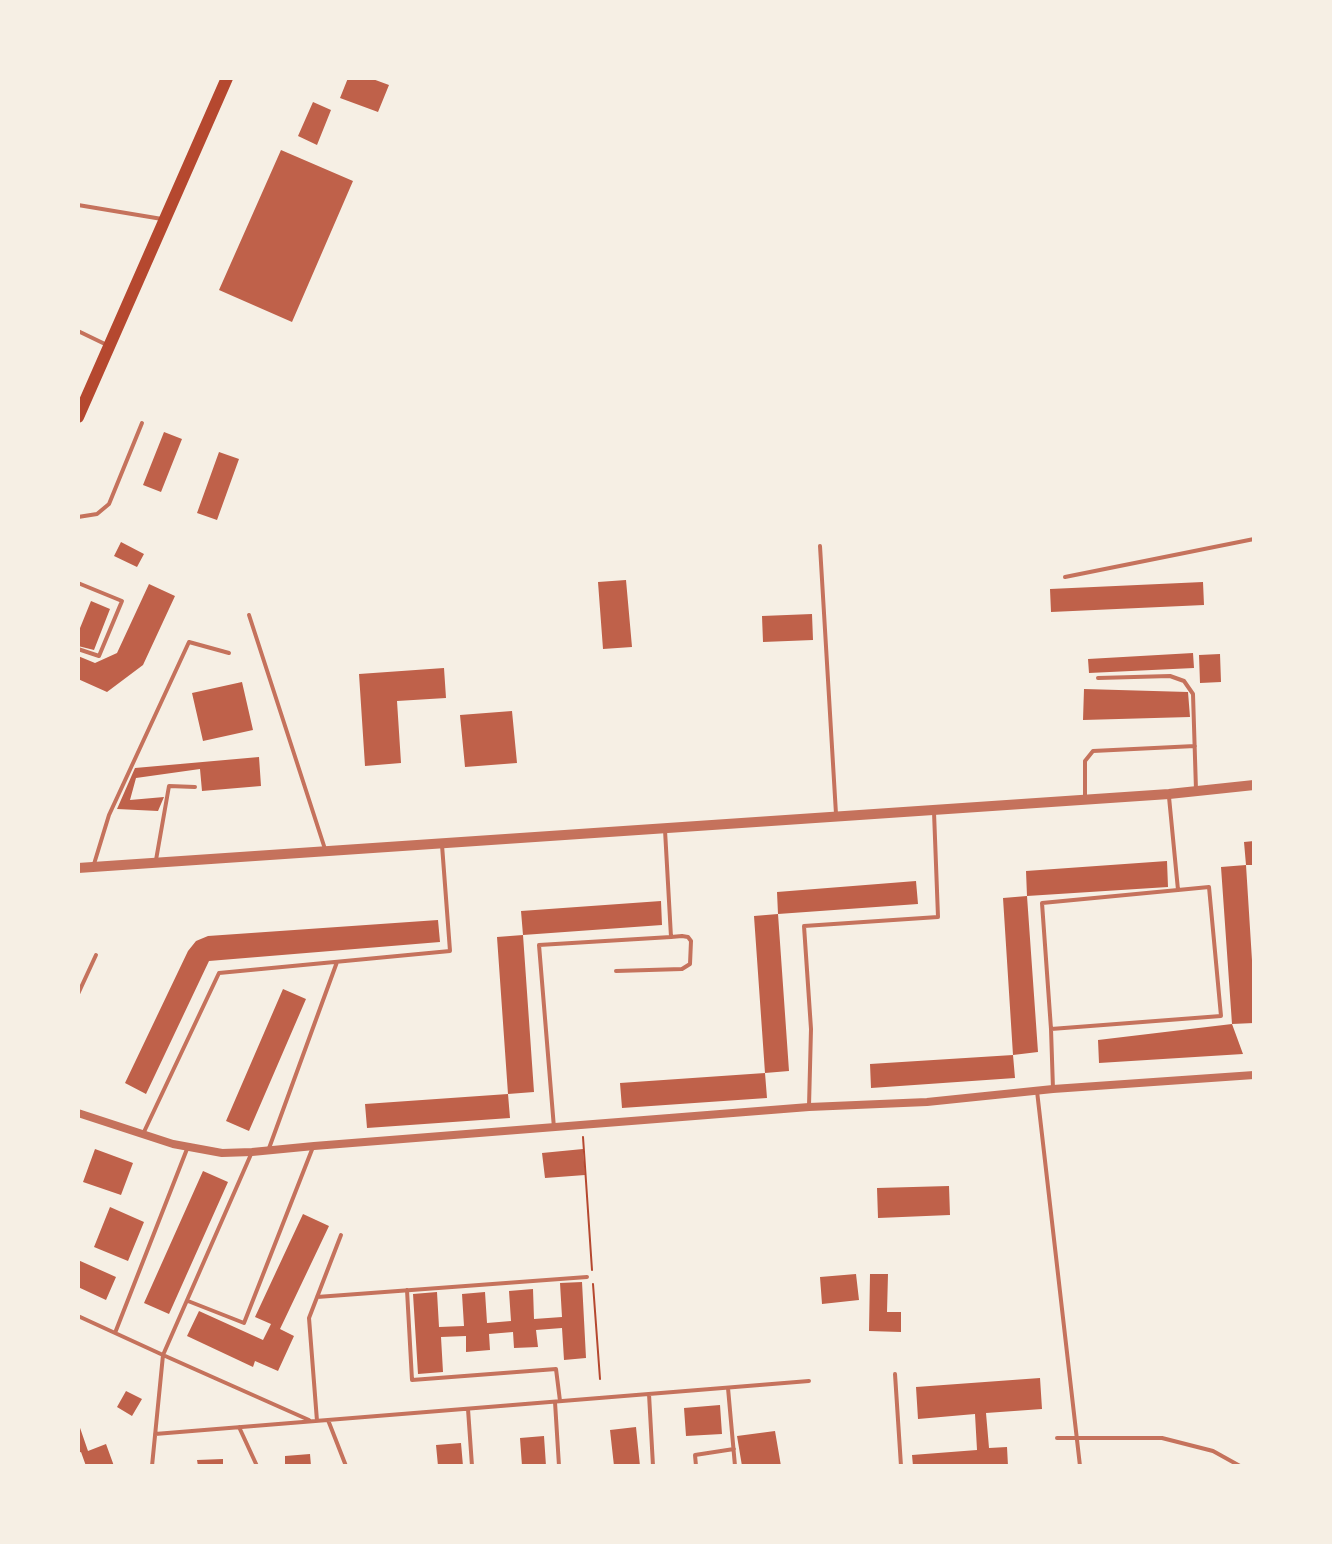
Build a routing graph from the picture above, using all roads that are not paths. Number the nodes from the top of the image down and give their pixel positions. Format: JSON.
{"nodes":[{"id":1,"x":227,"y":78,"type":"edge"},
{"id":2,"x":78,"y":205,"type":"edge"},
{"id":3,"x":164,"y":219,"type":"junction"},
{"id":4,"x":78,"y":331,"type":"edge"},
{"id":5,"x":109,"y":346,"type":"junction"},
{"id":6,"x":78,"y":417,"type":"edge"},
{"id":7,"x":142,"y":423,"type":"dead end"},
{"id":8,"x":78,"y":517,"type":"edge"},
{"id":9,"x":1254,"y":539,"type":"edge"},
{"id":10,"x":820,"y":546,"type":"dead end"},
{"id":11,"x":1065,"y":577,"type":"dead end"},
{"id":12,"x":78,"y":583,"type":"edge"},
{"id":13,"x":249,"y":615,"type":"dead end"},
{"id":14,"x":78,"y":649,"type":"edge"},
{"id":15,"x":229,"y":653,"type":"dead end"},
{"id":16,"x":1098,"y":678,"type":"dead end"},
{"id":17,"x":1195,"y":746,"type":"junction"},
{"id":18,"x":1254,"y":785,"type":"edge"},
{"id":19,"x":195,"y":787,"type":"dead end"},
{"id":20,"x":1197,"y":792,"type":"junction"},
{"id":21,"x":1169,"y":794,"type":"junction"},
{"id":22,"x":1085,"y":800,"type":"junction"},
{"id":23,"x":934,"y":810,"type":"junction"},
{"id":24,"x":836,"y":817,"type":"junction"},
{"id":25,"x":665,"y":828,"type":"junction"},
{"id":26,"x":442,"y":843,"type":"junction"},
{"id":27,"x":326,"y":851,"type":"junction"},
{"id":28,"x":155,"y":862,"type":"junction"},
{"id":29,"x":94,"y":866,"type":"junction"},
{"id":30,"x":78,"y":868,"type":"edge"},
{"id":31,"x":1178,"y":890,"type":"junction"},
{"id":32,"x":671,"y":937,"type":"junction"},
{"id":33,"x":96,"y":955,"type":"dead end"},
{"id":34,"x":337,"y":962,"type":"junction"},
{"id":35,"x":616,"y":971,"type":"dead end"},
{"id":36,"x":78,"y":994,"type":"edge"},
{"id":37,"x":1051,"y":1029,"type":"junction"},
{"id":38,"x":1254,"y":1075,"type":"edge"},
{"id":39,"x":1053,"y":1089,"type":"junction"},
{"id":40,"x":1037,"y":1091,"type":"junction"},
{"id":41,"x":809,"y":1107,"type":"junction"},
{"id":42,"x":78,"y":1113,"type":"edge"},
{"id":43,"x":554,"y":1128,"type":"junction"},
{"id":44,"x":143,"y":1134,"type":"junction"},
{"id":45,"x":314,"y":1146,"type":"junction"},
{"id":46,"x":188,"y":1147,"type":"junction"},
{"id":47,"x":252,"y":1152,"type":"junction"},
{"id":48,"x":268,"y":1152,"type":"junction"},
{"id":49,"x":341,"y":1235,"type":"dead end"},
{"id":50,"x":587,"y":1277,"type":"dead end"},
{"id":51,"x":407,"y":1290,"type":"junction"},
{"id":52,"x":317,"y":1297,"type":"junction"},
{"id":53,"x":188,"y":1301,"type":"junction"},
{"id":54,"x":78,"y":1316,"type":"edge"},
{"id":55,"x":115,"y":1333,"type":"junction"},
{"id":56,"x":163,"y":1355,"type":"junction"},
{"id":57,"x":895,"y":1374,"type":"dead end"},
{"id":58,"x":809,"y":1381,"type":"dead end"},
{"id":59,"x":728,"y":1388,"type":"junction"},
{"id":60,"x":649,"y":1394,"type":"junction"},
{"id":61,"x":558,"y":1401,"type":"junction"},
{"id":62,"x":468,"y":1409,"type":"junction"},
{"id":63,"x":328,"y":1420,"type":"junction"},
{"id":64,"x":315,"y":1421,"type":"junction"},
{"id":65,"x":239,"y":1427,"type":"junction"},
{"id":66,"x":155,"y":1434,"type":"junction"},
{"id":67,"x":1057,"y":1438,"type":"dead end"},
{"id":68,"x":1076,"y":1438,"type":"junction"},
{"id":69,"x":734,"y":1449,"type":"junction"},
{"id":70,"x":152,"y":1466,"type":"edge"},
{"id":71,"x":257,"y":1466,"type":"edge"},
{"id":72,"x":346,"y":1466,"type":"edge"},
{"id":73,"x":472,"y":1466,"type":"edge"},
{"id":74,"x":559,"y":1466,"type":"edge"},
{"id":75,"x":653,"y":1466,"type":"edge"},
{"id":76,"x":696,"y":1466,"type":"edge"},
{"id":77,"x":735,"y":1466,"type":"edge"},
{"id":78,"x":901,"y":1466,"type":"edge"},
{"id":79,"x":1080,"y":1466,"type":"edge"},
{"id":80,"x":1240,"y":1466,"type":"edge"}],
"edges":[{"from":1,"to":3,"type":"main road"},
{"from":2,"to":3,"type":"lane"},
{"from":3,"to":5,"type":"main road"},
{"from":4,"to":5,"type":"lane"},
{"from":5,"to":6,"type":"main road"},
{"from":7,"to":8,"type":"lane"},
{"from":9,"to":11,"type":"lane"},
{"from":10,"to":24,"type":"lane"},
{"from":12,"to":14,"type":"lane"},
{"from":13,"to":27,"type":"lane"},
{"from":15,"to":29,"type":"lane"},
{"from":16,"to":17,"type":"lane"},
{"from":17,"to":20,"type":"lane"},
{"from":17,"to":22,"type":"lane"},
{"from":18,"to":20,"type":"street"},
{"from":19,"to":28,"type":"lane"},
{"from":20,"to":21,"type":"street"},
{"from":21,"to":22,"type":"street"},
{"from":21,"to":31,"type":"lane"},
{"from":22,"to":23,"type":"street"},
{"from":23,"to":24,"type":"street"},
{"from":23,"to":41,"type":"lane"},
{"from":24,"to":25,"type":"street"},
{"from":25,"to":26,"type":"street"},
{"from":25,"to":32,"type":"lane"},
{"from":26,"to":27,"type":"street"},
{"from":26,"to":34,"type":"lane"},
{"from":27,"to":28,"type":"street"},
{"from":28,"to":29,"type":"street"},
{"from":29,"to":30,"type":"street"},
{"from":31,"to":37,"type":"lane"},
{"from":31,"to":37,"type":"lane"},
{"from":32,"to":35,"type":"lane"},
{"from":32,"to":43,"type":"lane"},
{"from":33,"to":36,"type":"lane"},
{"from":34,"to":44,"type":"lane"},
{"from":34,"to":48,"type":"lane"},
{"from":37,"to":39,"type":"lane"},
{"from":38,"to":39,"type":"street"},
{"from":39,"to":40,"type":"street"},
{"from":40,"to":41,"type":"street"},
{"from":40,"to":68,"type":"lane"},
{"from":41,"to":43,"type":"street"},
{"from":42,"to":44,"type":"street"},
{"from":43,"to":45,"type":"street"},
{"from":44,"to":46,"type":"street"},
{"from":45,"to":48,"type":"street"},
{"from":45,"to":53,"type":"lane"},
{"from":46,"to":47,"type":"street"},
{"from":46,"to":55,"type":"lane"},
{"from":47,"to":48,"type":"street"},
{"from":47,"to":53,"type":"lane"},
{"from":49,"to":52,"type":"lane"},
{"from":50,"to":51,"type":"lane"},
{"from":51,"to":52,"type":"lane"},
{"from":51,"to":61,"type":"lane"},
{"from":52,"to":64,"type":"lane"},
{"from":53,"to":56,"type":"lane"},
{"from":54,"to":55,"type":"lane"},
{"from":55,"to":56,"type":"lane"},
{"from":56,"to":64,"type":"lane"},
{"from":56,"to":66,"type":"lane"},
{"from":57,"to":78,"type":"lane"},
{"from":58,"to":59,"type":"lane"},
{"from":59,"to":60,"type":"lane"},
{"from":59,"to":69,"type":"lane"},
{"from":60,"to":61,"type":"lane"},
{"from":60,"to":75,"type":"lane"},
{"from":61,"to":62,"type":"lane"},
{"from":61,"to":74,"type":"lane"},
{"from":62,"to":63,"type":"lane"},
{"from":62,"to":73,"type":"lane"},
{"from":63,"to":64,"type":"lane"},
{"from":63,"to":72,"type":"lane"},
{"from":64,"to":65,"type":"lane"},
{"from":65,"to":66,"type":"lane"},
{"from":65,"to":71,"type":"lane"},
{"from":66,"to":70,"type":"lane"},
{"from":67,"to":68,"type":"lane"},
{"from":68,"to":79,"type":"lane"},
{"from":68,"to":80,"type":"lane"},
{"from":69,"to":76,"type":"lane"},
{"from":69,"to":77,"type":"lane"}]}
